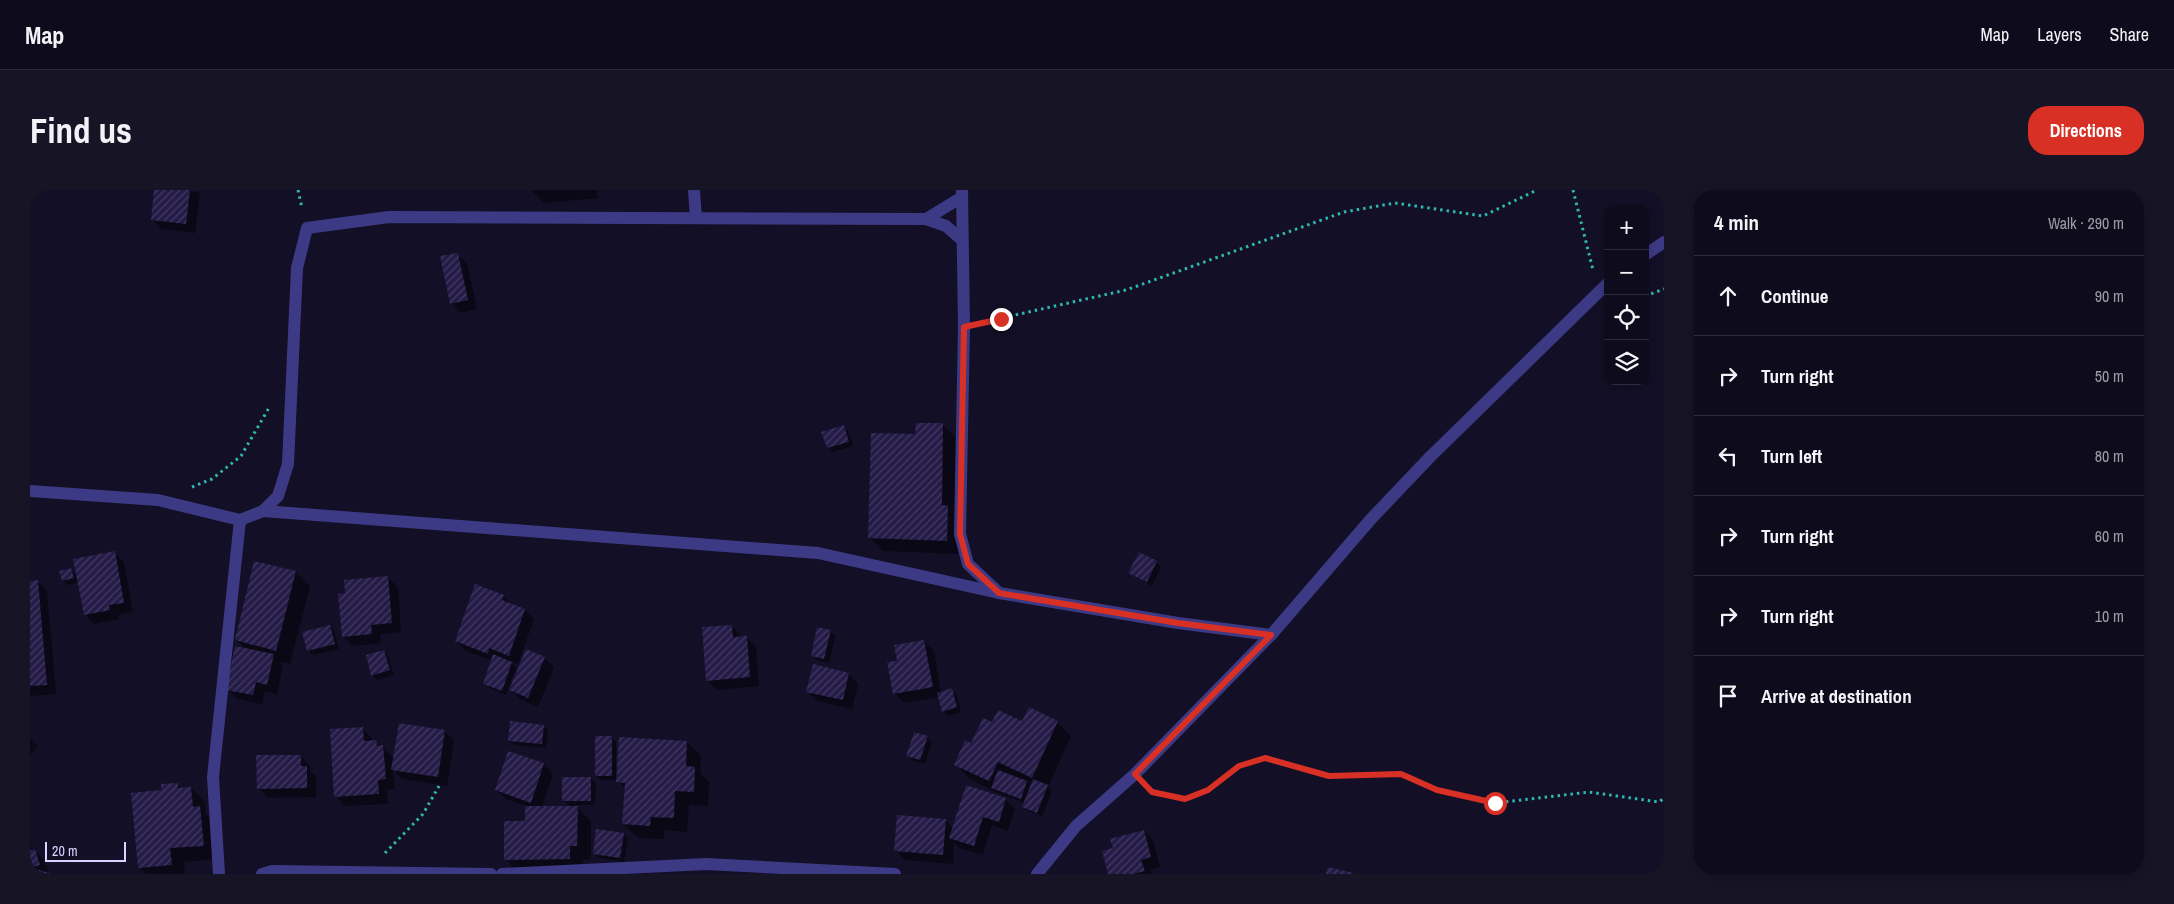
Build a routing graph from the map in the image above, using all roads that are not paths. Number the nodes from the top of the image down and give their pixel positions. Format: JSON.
{"nodes":[{"id":1,"x":694,"y":190,"type":"edge"},
{"id":2,"x":962,"y":194,"type":"edge"},
{"id":3,"x":696,"y":218,"type":"junction"},
{"id":4,"x":926,"y":219,"type":"junction"},
{"id":5,"x":962,"y":240,"type":"junction"},
{"id":6,"x":1664,"y":242,"type":"edge"},
{"id":7,"x":1649,"y":252,"type":"edge"},
{"id":8,"x":1603,"y":286,"type":"edge"},
{"id":9,"x":30,"y":491,"type":"edge"},
{"id":10,"x":264,"y":510,"type":"junction"},
{"id":11,"x":240,"y":520,"type":"junction"},
{"id":12,"x":999,"y":593,"type":"junction"},
{"id":13,"x":1271,"y":635,"type":"junction"},
{"id":14,"x":219,"y":874,"type":"edge"},
{"id":15,"x":262,"y":874,"type":"edge"},
{"id":16,"x":490,"y":874,"type":"edge"},
{"id":17,"x":502,"y":874,"type":"edge"},
{"id":18,"x":895,"y":874,"type":"edge"},
{"id":19,"x":1037,"y":874,"type":"edge"}],
"edges":[{"from":1,"to":3,"type":"street"},
{"from":2,"to":4,"type":"street"},
{"from":2,"to":5,"type":"street"},
{"from":3,"to":4,"type":"street"},
{"from":3,"to":10,"type":"street"},
{"from":4,"to":5,"type":"street"},
{"from":5,"to":12,"type":"street"},
{"from":6,"to":7,"type":"street"},
{"from":8,"to":13,"type":"street"},
{"from":9,"to":11,"type":"street"},
{"from":10,"to":11,"type":"street"},
{"from":10,"to":12,"type":"street"},
{"from":11,"to":14,"type":"street"},
{"from":12,"to":13,"type":"street"},
{"from":13,"to":19,"type":"street"},
{"from":15,"to":16,"type":"street"},
{"from":17,"to":18,"type":"street"}]}
